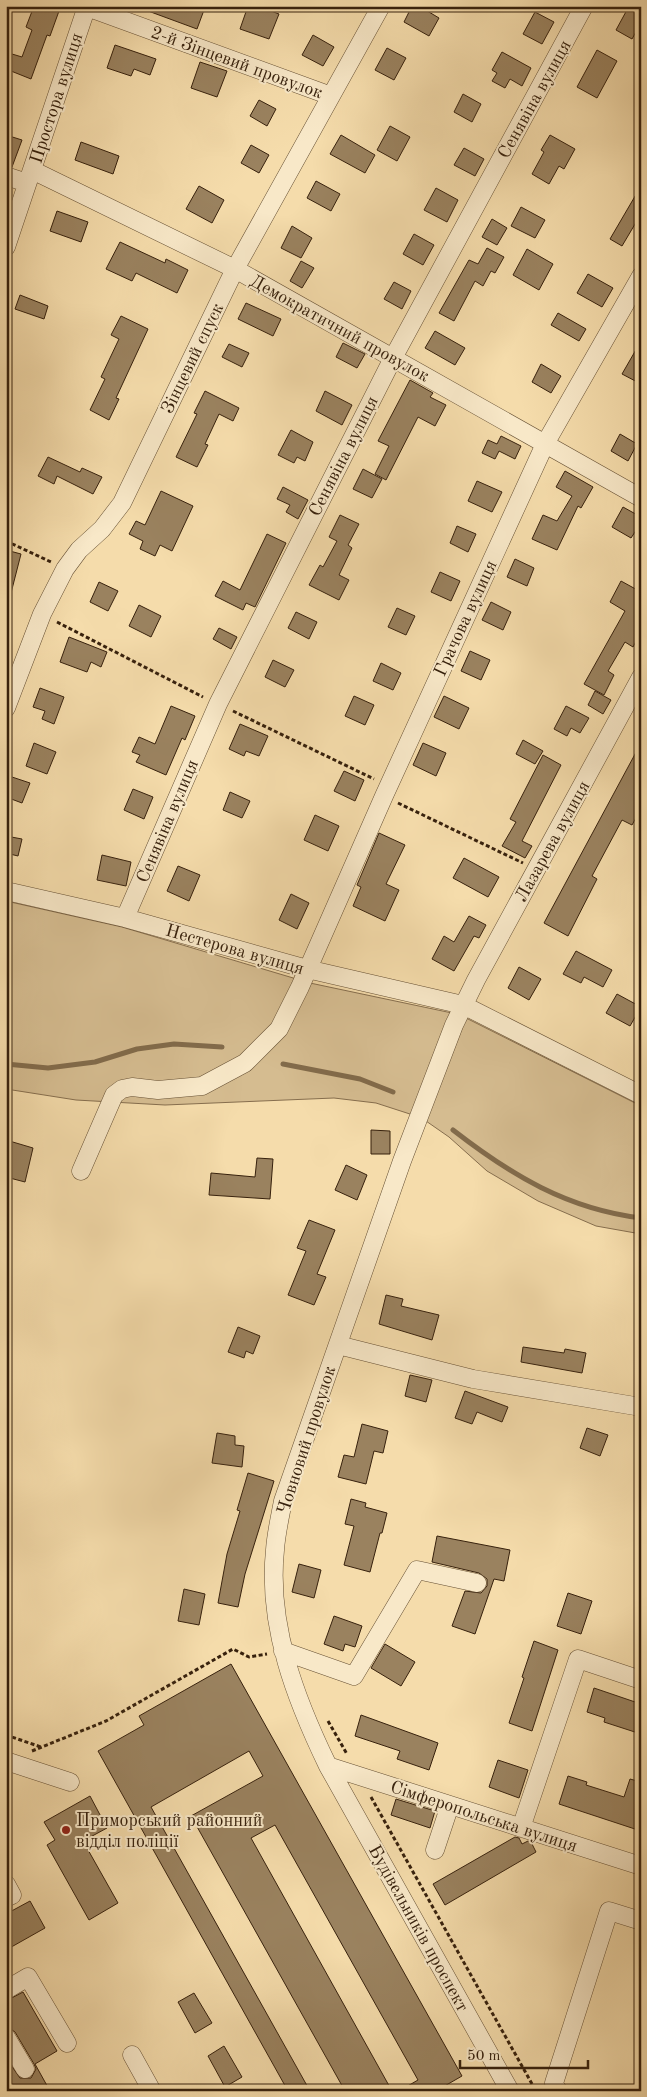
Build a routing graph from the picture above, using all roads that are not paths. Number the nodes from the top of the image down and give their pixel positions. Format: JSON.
{"nodes":[{"id":1,"x":87,"y":6,"type":"edge"},
{"id":2,"x":381,"y":6,"type":"edge"},
{"id":3,"x":584,"y":6,"type":"edge"},
{"id":4,"x":331,"y":96,"type":"junction"},
{"id":5,"x":6,"y":176,"type":"edge"},
{"id":6,"x":30,"y":177,"type":"junction"},
{"id":7,"x":6,"y":247,"type":"edge"},
{"id":8,"x":235,"y":269,"type":"junction"},
{"id":9,"x":641,"y":276,"type":"edge"},
{"id":10,"x":393,"y":358,"type":"junction"},
{"id":11,"x":545,"y":444,"type":"junction"},
{"id":12,"x":641,"y":498,"type":"edge"},
{"id":13,"x":641,"y":677,"type":"edge"},
{"id":14,"x":6,"y":708,"type":"edge"},
{"id":15,"x":6,"y":891,"type":"edge"},
{"id":16,"x":125,"y":918,"type":"junction"},
{"id":17,"x":307,"y":969,"type":"junction"},
{"id":18,"x":463,"y":1005,"type":"junction"},
{"id":19,"x":641,"y":1095,"type":"edge"},
{"id":20,"x":81,"y":1171,"type":"dead end"},
{"id":21,"x":338,"y":1346,"type":"junction"},
{"id":22,"x":641,"y":1407,"type":"edge"},
{"id":23,"x":477,"y":1582,"type":"dead end"},
{"id":24,"x":283,"y":1651,"type":"junction"},
{"id":25,"x":641,"y":1680,"type":"edge"},
{"id":26,"x":7,"y":1761,"type":"edge"},
{"id":27,"x":328,"y":1766,"type":"junction"},
{"id":28,"x":70,"y":1782,"type":"dead end"},
{"id":29,"x":450,"y":1805,"type":"junction"},
{"id":30,"x":521,"y":1828,"type":"junction"},
{"id":31,"x":435,"y":1850,"type":"dead end"},
{"id":32,"x":641,"y":1866,"type":"edge"},
{"id":33,"x":6,"y":1884,"type":"edge"},
{"id":34,"x":6,"y":1898,"type":"edge"},
{"id":35,"x":641,"y":1921,"type":"edge"},
{"id":36,"x":6,"y":1990,"type":"edge"},
{"id":37,"x":6,"y":2037,"type":"edge"},
{"id":38,"x":67,"y":2043,"type":"dead end"},
{"id":39,"x":132,"y":2054,"type":"dead end"},
{"id":40,"x":25,"y":2069,"type":"dead end"},
{"id":41,"x":152,"y":2091,"type":"edge"},
{"id":42,"x":510,"y":2091,"type":"edge"},
{"id":43,"x":558,"y":2091,"type":"edge"}],
"edges":[{"from":1,"to":4,"type":"street","name":"2-й Зінцевий провулок"},
{"from":1,"to":6,"type":"street","name":"Простора вулиця"},
{"from":2,"to":4,"type":"street","name":"Зінцевий спуск"},
{"from":3,"to":10,"type":"street","name":"Сенявіна вулиця"},
{"from":4,"to":8,"type":"street","name":"Зінцевий спуск"},
{"from":5,"to":6,"type":"street","name":"Демократичний провулок"},
{"from":6,"to":7,"type":"street","name":"Простора вулиця"},
{"from":6,"to":8,"type":"street","name":"Демократичний провулок"},
{"from":8,"to":10,"type":"street","name":"Демократичний провулок"},
{"from":8,"to":14,"type":"street","name":"Зінцевий спуск"},
{"from":9,"to":11,"type":"street","name":"Грачова вулиця"},
{"from":10,"to":11,"type":"street","name":"Демократичний провулок"},
{"from":10,"to":16,"type":"street","name":"Сенявіна вулиця"},
{"from":11,"to":12,"type":"street","name":"Демократичний провулок"},
{"from":11,"to":17,"type":"street","name":"Грачова вулиця"},
{"from":13,"to":18,"type":"street","name":"Лазарева вулиця"},
{"from":15,"to":16,"type":"street","name":"Нестерова вулиця"},
{"from":16,"to":17,"type":"street","name":"Нестерова вулиця"},
{"from":17,"to":18,"type":"street","name":"Нестерова вулиця"},
{"from":17,"to":20,"type":"street","name":"Грачова вулиця"},
{"from":18,"to":19,"type":"street","name":"Нестерова вулиця"},
{"from":18,"to":21,"type":"street","name":"Човновий провулок"},
{"from":21,"to":22,"type":"street","name":"Човновий провулок"},
{"from":21,"to":24,"type":"street","name":"Човновий провулок"},
{"from":23,"to":24,"type":"street"},
{"from":24,"to":27,"type":"street","name":"Човновий провулок"},
{"from":25,"to":30,"type":"street"},
{"from":26,"to":28,"type":"street"},
{"from":27,"to":29,"type":"street","name":"Сімферопольська вулиця"},
{"from":27,"to":42,"type":"street","name":"Будівельників проспект"},
{"from":29,"to":30,"type":"street","name":"Сімферопольська вулиця"},
{"from":29,"to":31,"type":"street"},
{"from":30,"to":32,"type":"street","name":"Сімферопольська вулиця"},
{"from":33,"to":34,"type":"street"},
{"from":35,"to":43,"type":"street"},
{"from":36,"to":38,"type":"street"},
{"from":37,"to":40,"type":"street"},
{"from":39,"to":41,"type":"street"}]}
